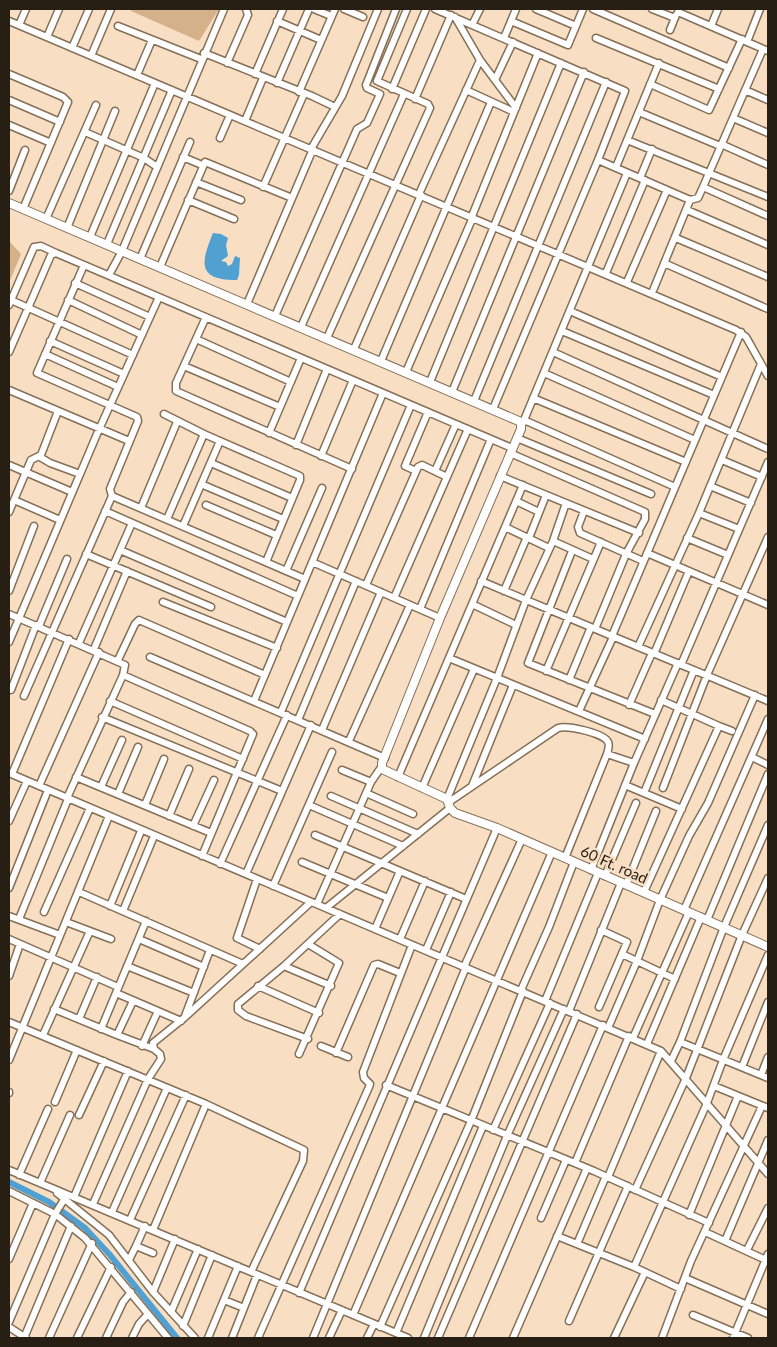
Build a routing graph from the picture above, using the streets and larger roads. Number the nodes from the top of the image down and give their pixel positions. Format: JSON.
{"nodes":[{"id":1,"x":26,"y":9,"type":"edge"},
{"id":2,"x":59,"y":9,"type":"edge"},
{"id":3,"x":89,"y":9,"type":"edge"},
{"id":4,"x":111,"y":9,"type":"edge"},
{"id":5,"x":224,"y":9,"type":"edge"},
{"id":6,"x":246,"y":9,"type":"edge"},
{"id":7,"x":283,"y":9,"type":"edge"},
{"id":8,"x":309,"y":9,"type":"edge"},
{"id":9,"x":314,"y":9,"type":"edge"},
{"id":10,"x":335,"y":9,"type":"edge"},
{"id":11,"x":344,"y":9,"type":"edge"},
{"id":12,"x":378,"y":9,"type":"edge"},
{"id":13,"x":396,"y":9,"type":"edge"},
{"id":14,"x":407,"y":9,"type":"edge"},
{"id":15,"x":426,"y":9,"type":"edge"},
{"id":16,"x":435,"y":9,"type":"edge"},
{"id":17,"x":480,"y":9,"type":"edge"},
{"id":18,"x":516,"y":9,"type":"edge"},
{"id":19,"x":536,"y":9,"type":"edge"},
{"id":20,"x":583,"y":9,"type":"edge"},
{"id":21,"x":593,"y":9,"type":"edge"},
{"id":22,"x":652,"y":9,"type":"edge"},
{"id":23,"x":718,"y":9,"type":"edge"},
{"id":24,"x":760,"y":9,"type":"edge"},
{"id":25,"x":677,"y":13,"type":"edge"},
{"id":26,"x":332,"y":16,"type":"junction"},
{"id":27,"x":453,"y":16,"type":"junction"},
{"id":28,"x":363,"y":17,"type":"dead end"},
{"id":29,"x":511,"y":20,"type":"junction"},
{"id":30,"x":9,"y":21,"type":"edge"},
{"id":31,"x":277,"y":21,"type":"junction"},
{"id":32,"x":19,"y":25,"type":"junction"},
{"id":33,"x":472,"y":25,"type":"junction"},
{"id":34,"x":118,"y":26,"type":"dead end"},
{"id":35,"x":576,"y":26,"type":"junction"},
{"id":36,"x":711,"y":26,"type":"junction"},
{"id":37,"x":299,"y":30,"type":"junction"},
{"id":38,"x":670,"y":30,"type":"dead end"},
{"id":39,"x":47,"y":37,"type":"junction"},
{"id":40,"x":504,"y":38,"type":"junction"},
{"id":41,"x":596,"y":38,"type":"dead end"},
{"id":42,"x":152,"y":40,"type":"junction"},
{"id":43,"x":321,"y":40,"type":"junction"},
{"id":44,"x":744,"y":40,"type":"junction"},
{"id":45,"x":513,"y":42,"type":"junction"},
{"id":46,"x":72,"y":48,"type":"junction"},
{"id":47,"x":766,"y":50,"type":"edge"},
{"id":48,"x":538,"y":53,"type":"junction"},
{"id":49,"x":91,"y":56,"type":"junction"},
{"id":50,"x":203,"y":56,"type":"junction"},
{"id":51,"x":480,"y":60,"type":"junction"},
{"id":52,"x":227,"y":63,"type":"junction"},
{"id":53,"x":561,"y":63,"type":"junction"},
{"id":54,"x":658,"y":63,"type":"junction"},
{"id":55,"x":729,"y":68,"type":"junction"},
{"id":56,"x":584,"y":72,"type":"junction"},
{"id":57,"x":9,"y":74,"type":"edge"},
{"id":58,"x":254,"y":74,"type":"junction"},
{"id":59,"x":137,"y":75,"type":"junction"},
{"id":60,"x":263,"y":78,"type":"junction"},
{"id":61,"x":495,"y":80,"type":"junction"},
{"id":62,"x":606,"y":82,"type":"junction"},
{"id":63,"x":156,"y":83,"type":"junction"},
{"id":64,"x":277,"y":83,"type":"junction"},
{"id":65,"x":650,"y":84,"type":"junction"},
{"id":66,"x":384,"y":85,"type":"junction"},
{"id":67,"x":392,"y":89,"type":"junction"},
{"id":68,"x":719,"y":89,"type":"junction"},
{"id":69,"x":172,"y":90,"type":"junction"},
{"id":70,"x":466,"y":90,"type":"junction"},
{"id":71,"x":745,"y":90,"type":"junction"},
{"id":72,"x":302,"y":93,"type":"junction"},
{"id":73,"x":380,"y":94,"type":"junction"},
{"id":74,"x":404,"y":94,"type":"junction"},
{"id":75,"x":188,"y":97,"type":"junction"},
{"id":76,"x":415,"y":99,"type":"junction"},
{"id":77,"x":9,"y":100,"type":"edge"},
{"id":78,"x":768,"y":100,"type":"edge"},
{"id":79,"x":490,"y":102,"type":"junction"},
{"id":80,"x":96,"y":105,"type":"dead end"},
{"id":81,"x":335,"y":107,"type":"junction"},
{"id":82,"x":515,"y":110,"type":"junction"},
{"id":83,"x":115,"y":111,"type":"dead end"},
{"id":84,"x":639,"y":112,"type":"junction"},
{"id":85,"x":230,"y":115,"type":"junction"},
{"id":86,"x":732,"y":118,"type":"junction"},
{"id":87,"x":246,"y":121,"type":"junction"},
{"id":88,"x":60,"y":122,"type":"junction"},
{"id":89,"x":9,"y":126,"type":"edge"},
{"id":90,"x":85,"y":132,"type":"junction"},
{"id":91,"x":768,"y":133,"type":"edge"},
{"id":92,"x":220,"y":138,"type":"dead end"},
{"id":93,"x":284,"y":138,"type":"junction"},
{"id":94,"x":103,"y":140,"type":"junction"},
{"id":95,"x":627,"y":140,"type":"junction"},
{"id":96,"x":190,"y":142,"type":"dead end"},
{"id":97,"x":51,"y":143,"type":"junction"},
{"id":98,"x":720,"y":145,"type":"junction"},
{"id":99,"x":312,"y":149,"type":"junction"},
{"id":100,"x":652,"y":149,"type":"junction"},
{"id":101,"x":25,"y":150,"type":"dead end"},
{"id":102,"x":127,"y":150,"type":"junction"},
{"id":103,"x":183,"y":157,"type":"junction"},
{"id":104,"x":144,"y":158,"type":"junction"},
{"id":105,"x":598,"y":160,"type":"junction"},
{"id":106,"x":341,"y":161,"type":"junction"},
{"id":107,"x":202,"y":165,"type":"junction"},
{"id":108,"x":768,"y":165,"type":"edge"},
{"id":109,"x":157,"y":167,"type":"junction"},
{"id":110,"x":616,"y":168,"type":"junction"},
{"id":111,"x":710,"y":172,"type":"junction"},
{"id":112,"x":369,"y":173,"type":"junction"},
{"id":113,"x":627,"y":173,"type":"junction"},
{"id":114,"x":642,"y":179,"type":"junction"},
{"id":115,"x":196,"y":182,"type":"junction"},
{"id":116,"x":397,"y":185,"type":"junction"},
{"id":117,"x":263,"y":187,"type":"junction"},
{"id":118,"x":703,"y":188,"type":"junction"},
{"id":119,"x":667,"y":190,"type":"junction"},
{"id":120,"x":9,"y":191,"type":"edge"},
{"id":121,"x":420,"y":195,"type":"junction"},
{"id":122,"x":768,"y":197,"type":"edge"},
{"id":123,"x":292,"y":198,"type":"junction"},
{"id":124,"x":188,"y":200,"type":"junction"},
{"id":125,"x":241,"y":200,"type":"dead end"},
{"id":126,"x":690,"y":200,"type":"junction"},
{"id":127,"x":9,"y":203,"type":"edge"},
{"id":128,"x":446,"y":206,"type":"junction"},
{"id":129,"x":23,"y":209,"type":"junction"},
{"id":130,"x":687,"y":210,"type":"junction"},
{"id":131,"x":472,"y":216,"type":"junction"},
{"id":132,"x":768,"y":216,"type":"edge"},
{"id":133,"x":46,"y":219,"type":"junction"},
{"id":134,"x":234,"y":219,"type":"dead end"},
{"id":135,"x":495,"y":226,"type":"junction"},
{"id":136,"x":67,"y":228,"type":"junction"},
{"id":137,"x":518,"y":236,"type":"junction"},
{"id":138,"x":90,"y":238,"type":"junction"},
{"id":139,"x":676,"y":238,"type":"junction"},
{"id":140,"x":107,"y":244,"type":"junction"},
{"id":141,"x":540,"y":245,"type":"junction"},
{"id":142,"x":768,"y":245,"type":"edge"},
{"id":143,"x":122,"y":251,"type":"junction"},
{"id":144,"x":56,"y":252,"type":"junction"},
{"id":145,"x":559,"y":253,"type":"junction"},
{"id":146,"x":140,"y":259,"type":"junction"},
{"id":147,"x":664,"y":263,"type":"junction"},
{"id":148,"x":84,"y":265,"type":"junction"},
{"id":149,"x":590,"y":266,"type":"junction"},
{"id":150,"x":160,"y":267,"type":"junction"},
{"id":151,"x":606,"y":273,"type":"junction"},
{"id":152,"x":108,"y":275,"type":"junction"},
{"id":153,"x":768,"y":277,"type":"edge"},
{"id":154,"x":627,"y":282,"type":"junction"},
{"id":155,"x":75,"y":283,"type":"junction"},
{"id":156,"x":652,"y":293,"type":"junction"},
{"id":157,"x":160,"y":297,"type":"junction"},
{"id":158,"x":68,"y":300,"type":"junction"},
{"id":159,"x":10,"y":302,"type":"edge"},
{"id":160,"x":247,"y":304,"type":"junction"},
{"id":161,"x":28,"y":308,"type":"junction"},
{"id":162,"x":768,"y":309,"type":"edge"},
{"id":163,"x":570,"y":311,"type":"junction"},
{"id":164,"x":275,"y":316,"type":"junction"},
{"id":165,"x":150,"y":317,"type":"junction"},
{"id":166,"x":206,"y":317,"type":"junction"},
{"id":167,"x":59,"y":321,"type":"junction"},
{"id":168,"x":301,"y":327,"type":"junction"},
{"id":169,"x":562,"y":331,"type":"junction"},
{"id":170,"x":741,"y":332,"type":"junction"},
{"id":171,"x":142,"y":335,"type":"junction"},
{"id":172,"x":327,"y":338,"type":"junction"},
{"id":173,"x":196,"y":339,"type":"junction"},
{"id":174,"x":50,"y":341,"type":"junction"},
{"id":175,"x":354,"y":349,"type":"junction"},
{"id":176,"x":9,"y":352,"type":"edge"},
{"id":177,"x":553,"y":352,"type":"junction"},
{"id":178,"x":45,"y":354,"type":"junction"},
{"id":179,"x":133,"y":355,"type":"junction"},
{"id":180,"x":301,"y":358,"type":"junction"},
{"id":181,"x":381,"y":361,"type":"junction"},
{"id":182,"x":761,"y":364,"type":"junction"},
{"id":183,"x":184,"y":366,"type":"junction"},
{"id":184,"x":327,"y":369,"type":"junction"},
{"id":185,"x":406,"y":372,"type":"junction"},
{"id":186,"x":544,"y":373,"type":"junction"},
{"id":187,"x":124,"y":374,"type":"junction"},
{"id":188,"x":768,"y":376,"type":"edge"},
{"id":189,"x":722,"y":378,"type":"junction"},
{"id":190,"x":353,"y":380,"type":"junction"},
{"id":191,"x":291,"y":382,"type":"junction"},
{"id":192,"x":430,"y":382,"type":"junction"},
{"id":193,"x":118,"y":387,"type":"junction"},
{"id":194,"x":9,"y":390,"type":"edge"},
{"id":195,"x":452,"y":392,"type":"junction"},
{"id":196,"x":384,"y":393,"type":"junction"},
{"id":197,"x":714,"y":395,"type":"junction"},
{"id":198,"x":533,"y":398,"type":"junction"},
{"id":199,"x":474,"y":401,"type":"junction"},
{"id":200,"x":110,"y":405,"type":"junction"},
{"id":201,"x":411,"y":405,"type":"junction"},
{"id":202,"x":280,"y":407,"type":"junction"},
{"id":203,"x":492,"y":409,"type":"junction"},
{"id":204,"x":58,"y":411,"type":"junction"},
{"id":205,"x":428,"y":412,"type":"junction"},
{"id":206,"x":164,"y":414,"type":"dead end"},
{"id":207,"x":704,"y":419,"type":"junction"},
{"id":208,"x":177,"y":422,"type":"junction"},
{"id":209,"x":523,"y":422,"type":"junction"},
{"id":210,"x":456,"y":424,"type":"junction"},
{"id":211,"x":99,"y":428,"type":"junction"},
{"id":212,"x":468,"y":429,"type":"junction"},
{"id":213,"x":731,"y":432,"type":"junction"},
{"id":214,"x":269,"y":433,"type":"junction"},
{"id":215,"x":204,"y":434,"type":"junction"},
{"id":216,"x":517,"y":438,"type":"junction"},
{"id":217,"x":491,"y":439,"type":"junction"},
{"id":218,"x":695,"y":440,"type":"junction"},
{"id":219,"x":129,"y":441,"type":"junction"},
{"id":220,"x":220,"y":441,"type":"junction"},
{"id":221,"x":296,"y":445,"type":"junction"},
{"id":222,"x":768,"y":448,"type":"edge"},
{"id":223,"x":511,"y":450,"type":"junction"},
{"id":224,"x":40,"y":456,"type":"junction"},
{"id":225,"x":321,"y":456,"type":"junction"},
{"id":226,"x":722,"y":460,"type":"junction"},
{"id":227,"x":686,"y":462,"type":"junction"},
{"id":228,"x":768,"y":462,"type":"edge"},
{"id":229,"x":211,"y":463,"type":"junction"},
{"id":230,"x":9,"y":465,"type":"edge"},
{"id":231,"x":352,"y":469,"type":"junction"},
{"id":232,"x":416,"y":471,"type":"junction"},
{"id":233,"x":435,"y":471,"type":"junction"},
{"id":234,"x":26,"y":472,"type":"junction"},
{"id":235,"x":80,"y":474,"type":"junction"},
{"id":236,"x":500,"y":476,"type":"junction"},
{"id":237,"x":447,"y":477,"type":"junction"},
{"id":238,"x":762,"y":477,"type":"junction"},
{"id":239,"x":201,"y":484,"type":"junction"},
{"id":240,"x":523,"y":485,"type":"junction"},
{"id":241,"x":710,"y":486,"type":"junction"},
{"id":242,"x":675,"y":487,"type":"junction"},
{"id":243,"x":322,"y":488,"type":"dead end"},
{"id":244,"x":72,"y":492,"type":"junction"},
{"id":245,"x":651,"y":494,"type":"dead end"},
{"id":246,"x":546,"y":495,"type":"junction"},
{"id":247,"x":112,"y":496,"type":"junction"},
{"id":248,"x":292,"y":498,"type":"junction"},
{"id":249,"x":14,"y":500,"type":"junction"},
{"id":250,"x":516,"y":501,"type":"junction"},
{"id":251,"x":566,"y":503,"type":"junction"},
{"id":252,"x":751,"y":503,"type":"junction"},
{"id":253,"x":206,"y":505,"type":"dead end"},
{"id":254,"x":140,"y":508,"type":"junction"},
{"id":255,"x":106,"y":511,"type":"junction"},
{"id":256,"x":584,"y":511,"type":"junction"},
{"id":257,"x":9,"y":512,"type":"edge"},
{"id":258,"x":539,"y":512,"type":"junction"},
{"id":259,"x":699,"y":513,"type":"junction"},
{"id":260,"x":167,"y":519,"type":"junction"},
{"id":261,"x":283,"y":519,"type":"junction"},
{"id":262,"x":60,"y":520,"type":"junction"},
{"id":263,"x":132,"y":523,"type":"junction"},
{"id":264,"x":34,"y":526,"type":"dead end"},
{"id":265,"x":183,"y":526,"type":"junction"},
{"id":266,"x":505,"y":527,"type":"junction"},
{"id":267,"x":740,"y":529,"type":"junction"},
{"id":268,"x":639,"y":533,"type":"junction"},
{"id":269,"x":276,"y":534,"type":"junction"},
{"id":270,"x":528,"y":537,"type":"junction"},
{"id":271,"x":768,"y":537,"type":"edge"},
{"id":272,"x":687,"y":538,"type":"junction"},
{"id":273,"x":553,"y":541,"type":"junction"},
{"id":274,"x":601,"y":542,"type":"junction"},
{"id":275,"x":549,"y":548,"type":"junction"},
{"id":276,"x":120,"y":550,"type":"junction"},
{"id":277,"x":572,"y":551,"type":"junction"},
{"id":278,"x":647,"y":553,"type":"junction"},
{"id":279,"x":86,"y":554,"type":"junction"},
{"id":280,"x":626,"y":554,"type":"junction"},
{"id":281,"x":728,"y":555,"type":"junction"},
{"id":282,"x":67,"y":559,"type":"dead end"},
{"id":283,"x":593,"y":559,"type":"junction"},
{"id":284,"x":644,"y":561,"type":"junction"},
{"id":285,"x":266,"y":562,"type":"junction"},
{"id":286,"x":312,"y":562,"type":"junction"},
{"id":287,"x":112,"y":565,"type":"junction"},
{"id":288,"x":674,"y":565,"type":"junction"},
{"id":289,"x":286,"y":571,"type":"junction"},
{"id":290,"x":689,"y":571,"type":"junction"},
{"id":291,"x":127,"y":572,"type":"junction"},
{"id":292,"x":341,"y":575,"type":"junction"},
{"id":293,"x":306,"y":579,"type":"junction"},
{"id":294,"x":356,"y":581,"type":"junction"},
{"id":295,"x":481,"y":581,"type":"junction"},
{"id":296,"x":717,"y":583,"type":"junction"},
{"id":297,"x":366,"y":585,"type":"junction"},
{"id":298,"x":9,"y":591,"type":"edge"},
{"id":299,"x":504,"y":591,"type":"junction"},
{"id":300,"x":380,"y":592,"type":"junction"},
{"id":301,"x":744,"y":595,"type":"junction"},
{"id":302,"x":298,"y":596,"type":"junction"},
{"id":303,"x":394,"y":598,"type":"junction"},
{"id":304,"x":526,"y":600,"type":"junction"},
{"id":305,"x":163,"y":602,"type":"dead end"},
{"id":306,"x":472,"y":604,"type":"junction"},
{"id":307,"x":410,"y":605,"type":"junction"},
{"id":308,"x":768,"y":605,"type":"edge"},
{"id":309,"x":212,"y":607,"type":"dead end"},
{"id":310,"x":420,"y":609,"type":"junction"},
{"id":311,"x":549,"y":610,"type":"junction"},
{"id":312,"x":9,"y":614,"type":"edge"},
{"id":313,"x":19,"y":618,"type":"junction"},
{"id":314,"x":440,"y":618,"type":"junction"},
{"id":315,"x":568,"y":618,"type":"junction"},
{"id":316,"x":287,"y":622,"type":"junction"},
{"id":317,"x":516,"y":625,"type":"junction"},
{"id":318,"x":38,"y":626,"type":"junction"},
{"id":319,"x":593,"y":628,"type":"junction"},
{"id":320,"x":53,"y":632,"type":"junction"},
{"id":321,"x":613,"y":636,"type":"junction"},
{"id":322,"x":69,"y":639,"type":"junction"},
{"id":323,"x":9,"y":642,"type":"edge"},
{"id":324,"x":79,"y":643,"type":"junction"},
{"id":325,"x":638,"y":647,"type":"junction"},
{"id":326,"x":276,"y":648,"type":"junction"},
{"id":327,"x":96,"y":651,"type":"junction"},
{"id":328,"x":653,"y":653,"type":"junction"},
{"id":329,"x":150,"y":656,"type":"dead end"},
{"id":330,"x":449,"y":658,"type":"junction"},
{"id":331,"x":118,"y":660,"type":"junction"},
{"id":332,"x":679,"y":664,"type":"junction"},
{"id":333,"x":474,"y":669,"type":"junction"},
{"id":334,"x":694,"y":670,"type":"junction"},
{"id":335,"x":546,"y":671,"type":"junction"},
{"id":336,"x":123,"y":675,"type":"junction"},
{"id":337,"x":265,"y":675,"type":"junction"},
{"id":338,"x":707,"y":675,"type":"junction"},
{"id":339,"x":497,"y":678,"type":"junction"},
{"id":340,"x":569,"y":680,"type":"junction"},
{"id":341,"x":513,"y":685,"type":"junction"},
{"id":342,"x":591,"y":689,"type":"junction"},
{"id":343,"x":11,"y":690,"type":"dead end"},
{"id":344,"x":755,"y":695,"type":"junction"},
{"id":345,"x":24,"y":696,"type":"dead end"},
{"id":346,"x":661,"y":700,"type":"junction"},
{"id":347,"x":110,"y":701,"type":"junction"},
{"id":348,"x":254,"y":701,"type":"junction"},
{"id":349,"x":768,"y":701,"type":"edge"},
{"id":350,"x":629,"y":705,"type":"junction"},
{"id":351,"x":679,"y":708,"type":"junction"},
{"id":352,"x":580,"y":711,"type":"junction"},
{"id":353,"x":284,"y":714,"type":"junction"},
{"id":354,"x":656,"y":714,"type":"junction"},
{"id":355,"x":692,"y":714,"type":"junction"},
{"id":356,"x":102,"y":717,"type":"junction"},
{"id":357,"x":768,"y":719,"type":"edge"},
{"id":358,"x":298,"y":720,"type":"junction"},
{"id":359,"x":311,"y":725,"type":"junction"},
{"id":360,"x":719,"y":726,"type":"junction"},
{"id":361,"x":322,"y":730,"type":"junction"},
{"id":362,"x":732,"y":731,"type":"dead end"},
{"id":363,"x":645,"y":738,"type":"junction"},
{"id":364,"x":122,"y":740,"type":"dead end"},
{"id":365,"x":349,"y":741,"type":"junction"},
{"id":366,"x":138,"y":747,"type":"dead end"},
{"id":367,"x":332,"y":752,"type":"dead end"},
{"id":368,"x":608,"y":754,"type":"junction"},
{"id":369,"x":752,"y":757,"type":"junction"},
{"id":370,"x":385,"y":758,"type":"junction"},
{"id":371,"x":164,"y":759,"type":"dead end"},
{"id":372,"x":243,"y":759,"type":"junction"},
{"id":373,"x":634,"y":763,"type":"junction"},
{"id":374,"x":768,"y":765,"type":"edge"},
{"id":375,"x":382,"y":766,"type":"junction"},
{"id":376,"x":189,"y":769,"type":"dead end"},
{"id":377,"x":342,"y":770,"type":"dead end"},
{"id":378,"x":237,"y":773,"type":"junction"},
{"id":379,"x":10,"y":774,"type":"edge"},
{"id":380,"x":768,"y":774,"type":"edge"},
{"id":381,"x":76,"y":777,"type":"junction"},
{"id":382,"x":398,"y":777,"type":"junction"},
{"id":383,"x":214,"y":780,"type":"dead end"},
{"id":384,"x":27,"y":781,"type":"junction"},
{"id":385,"x":256,"y":781,"type":"junction"},
{"id":386,"x":371,"y":782,"type":"junction"},
{"id":387,"x":625,"y":785,"type":"junction"},
{"id":388,"x":39,"y":786,"type":"junction"},
{"id":389,"x":101,"y":787,"type":"junction"},
{"id":390,"x":471,"y":787,"type":"junction"},
{"id":391,"x":422,"y":788,"type":"junction"},
{"id":392,"x":663,"y":788,"type":"dead end"},
{"id":393,"x":48,"y":790,"type":"junction"},
{"id":394,"x":282,"y":792,"type":"junction"},
{"id":395,"x":366,"y":793,"type":"junction"},
{"id":396,"x":644,"y":793,"type":"junction"},
{"id":397,"x":118,"y":794,"type":"junction"},
{"id":398,"x":331,"y":796,"type":"dead end"},
{"id":399,"x":67,"y":798,"type":"junction"},
{"id":400,"x":636,"y":802,"type":"dead end"},
{"id":401,"x":448,"y":803,"type":"junction"},
{"id":402,"x":308,"y":805,"type":"junction"},
{"id":403,"x":145,"y":806,"type":"junction"},
{"id":404,"x":90,"y":808,"type":"junction"},
{"id":405,"x":359,"y":808,"type":"junction"},
{"id":406,"x":682,"y":809,"type":"junction"},
{"id":407,"x":656,"y":811,"type":"dead end"},
{"id":408,"x":413,"y":814,"type":"dead end"},
{"id":409,"x":109,"y":816,"type":"junction"},
{"id":410,"x":169,"y":816,"type":"junction"},
{"id":411,"x":9,"y":821,"type":"edge"},
{"id":412,"x":352,"y":824,"type":"junction"},
{"id":413,"x":768,"y":825,"type":"edge"},
{"id":414,"x":193,"y":826,"type":"junction"},
{"id":415,"x":497,"y":828,"type":"junction"},
{"id":416,"x":141,"y":830,"type":"junction"},
{"id":417,"x":211,"y":834,"type":"junction"},
{"id":418,"x":418,"y":834,"type":"junction"},
{"id":419,"x":315,"y":835,"type":"dead end"},
{"id":420,"x":154,"y":836,"type":"junction"},
{"id":421,"x":522,"y":839,"type":"junction"},
{"id":422,"x":765,"y":841,"type":"edge"},
{"id":423,"x":343,"y":846,"type":"junction"},
{"id":424,"x":403,"y":846,"type":"junction"},
{"id":425,"x":552,"y":852,"type":"junction"},
{"id":426,"x":202,"y":856,"type":"junction"},
{"id":427,"x":565,"y":858,"type":"junction"},
{"id":428,"x":302,"y":862,"type":"dead end"},
{"id":429,"x":574,"y":862,"type":"junction"},
{"id":430,"x":382,"y":863,"type":"junction"},
{"id":431,"x":220,"y":864,"type":"junction"},
{"id":432,"x":400,"y":871,"type":"junction"},
{"id":433,"x":598,"y":873,"type":"junction"},
{"id":434,"x":246,"y":874,"type":"junction"},
{"id":435,"x":331,"y":874,"type":"junction"},
{"id":436,"x":768,"y":878,"type":"edge"},
{"id":437,"x":257,"y":879,"type":"junction"},
{"id":438,"x":425,"y":881,"type":"junction"},
{"id":439,"x":356,"y":884,"type":"junction"},
{"id":440,"x":624,"y":884,"type":"junction"},
{"id":441,"x":273,"y":886,"type":"junction"},
{"id":442,"x":9,"y":888,"type":"edge"},
{"id":443,"x":79,"y":892,"type":"junction"},
{"id":444,"x":451,"y":892,"type":"junction"},
{"id":445,"x":644,"y":892,"type":"junction"},
{"id":446,"x":388,"y":898,"type":"junction"},
{"id":447,"x":466,"y":899,"type":"junction"},
{"id":448,"x":660,"y":900,"type":"junction"},
{"id":449,"x":314,"y":903,"type":"junction"},
{"id":450,"x":110,"y":906,"type":"junction"},
{"id":451,"x":326,"y":908,"type":"junction"},
{"id":452,"x":123,"y":911,"type":"junction"},
{"id":453,"x":686,"y":911,"type":"junction"},
{"id":454,"x":44,"y":912,"type":"dead end"},
{"id":455,"x":340,"y":914,"type":"junction"},
{"id":456,"x":9,"y":916,"type":"edge"},
{"id":457,"x":704,"y":919,"type":"junction"},
{"id":458,"x":19,"y":920,"type":"junction"},
{"id":459,"x":146,"y":921,"type":"junction"},
{"id":460,"x":66,"y":922,"type":"junction"},
{"id":461,"x":724,"y":928,"type":"junction"},
{"id":462,"x":375,"y":929,"type":"junction"},
{"id":463,"x":601,"y":930,"type":"junction"},
{"id":464,"x":90,"y":931,"type":"junction"},
{"id":465,"x":60,"y":935,"type":"junction"},
{"id":466,"x":742,"y":935,"type":"junction"},
{"id":467,"x":9,"y":939,"type":"edge"},
{"id":468,"x":111,"y":939,"type":"dead end"},
{"id":469,"x":139,"y":939,"type":"junction"},
{"id":470,"x":400,"y":940,"type":"junction"},
{"id":471,"x":20,"y":944,"type":"junction"},
{"id":472,"x":308,"y":944,"type":"junction"},
{"id":473,"x":412,"y":944,"type":"junction"},
{"id":474,"x":768,"y":947,"type":"edge"},
{"id":475,"x":260,"y":949,"type":"junction"},
{"id":476,"x":210,"y":950,"type":"junction"},
{"id":477,"x":426,"y":950,"type":"junction"},
{"id":478,"x":622,"y":954,"type":"junction"},
{"id":479,"x":768,"y":955,"type":"edge"},
{"id":480,"x":441,"y":956,"type":"junction"},
{"id":481,"x":51,"y":957,"type":"junction"},
{"id":482,"x":637,"y":961,"type":"junction"},
{"id":483,"x":243,"y":964,"type":"junction"},
{"id":484,"x":127,"y":966,"type":"junction"},
{"id":485,"x":284,"y":966,"type":"junction"},
{"id":486,"x":73,"y":967,"type":"junction"},
{"id":487,"x":204,"y":967,"type":"junction"},
{"id":488,"x":465,"y":967,"type":"junction"},
{"id":489,"x":400,"y":973,"type":"junction"},
{"id":490,"x":662,"y":973,"type":"junction"},
{"id":491,"x":9,"y":976,"type":"edge"},
{"id":492,"x":96,"y":977,"type":"junction"},
{"id":493,"x":675,"y":979,"type":"junction"},
{"id":494,"x":496,"y":980,"type":"junction"},
{"id":495,"x":258,"y":986,"type":"junction"},
{"id":496,"x":331,"y":986,"type":"junction"},
{"id":497,"x":117,"y":990,"type":"junction"},
{"id":498,"x":522,"y":991,"type":"junction"},
{"id":499,"x":194,"y":993,"type":"junction"},
{"id":500,"x":132,"y":1000,"type":"junction"},
{"id":501,"x":547,"y":1002,"type":"junction"},
{"id":502,"x":768,"y":1002,"type":"edge"},
{"id":503,"x":599,"y":1006,"type":"dead end"},
{"id":504,"x":54,"y":1009,"type":"junction"},
{"id":505,"x":566,"y":1010,"type":"junction"},
{"id":506,"x":158,"y":1011,"type":"junction"},
{"id":507,"x":319,"y":1013,"type":"junction"},
{"id":508,"x":577,"y":1014,"type":"junction"},
{"id":509,"x":79,"y":1019,"type":"junction"},
{"id":510,"x":183,"y":1020,"type":"junction"},
{"id":511,"x":9,"y":1022,"type":"edge"},
{"id":512,"x":605,"y":1026,"type":"junction"},
{"id":513,"x":21,"y":1028,"type":"junction"},
{"id":514,"x":101,"y":1029,"type":"junction"},
{"id":515,"x":43,"y":1035,"type":"junction"},
{"id":516,"x":117,"y":1036,"type":"junction"},
{"id":517,"x":631,"y":1037,"type":"junction"},
{"id":518,"x":308,"y":1038,"type":"junction"},
{"id":519,"x":680,"y":1042,"type":"junction"},
{"id":520,"x":647,"y":1044,"type":"junction"},
{"id":521,"x":142,"y":1046,"type":"junction"},
{"id":522,"x":322,"y":1046,"type":"dead end"},
{"id":523,"x":154,"y":1049,"type":"junction"},
{"id":524,"x":696,"y":1049,"type":"junction"},
{"id":525,"x":78,"y":1050,"type":"junction"},
{"id":526,"x":662,"y":1051,"type":"junction"},
{"id":527,"x":336,"y":1053,"type":"junction"},
{"id":528,"x":299,"y":1054,"type":"dead end"},
{"id":529,"x":348,"y":1057,"type":"dead end"},
{"id":530,"x":768,"y":1057,"type":"edge"},
{"id":531,"x":9,"y":1060,"type":"edge"},
{"id":532,"x":723,"y":1060,"type":"junction"},
{"id":533,"x":104,"y":1061,"type":"junction"},
{"id":534,"x":671,"y":1061,"type":"junction"},
{"id":535,"x":742,"y":1067,"type":"junction"},
{"id":536,"x":128,"y":1071,"type":"junction"},
{"id":537,"x":761,"y":1075,"type":"junction"},
{"id":538,"x":686,"y":1078,"type":"junction"},
{"id":539,"x":768,"y":1078,"type":"edge"},
{"id":540,"x":148,"y":1079,"type":"junction"},
{"id":541,"x":386,"y":1085,"type":"junction"},
{"id":542,"x":714,"y":1086,"type":"junction"},
{"id":543,"x":168,"y":1088,"type":"junction"},
{"id":544,"x":186,"y":1095,"type":"junction"},
{"id":545,"x":412,"y":1096,"type":"junction"},
{"id":546,"x":738,"y":1096,"type":"junction"},
{"id":547,"x":54,"y":1102,"type":"dead end"},
{"id":548,"x":707,"y":1103,"type":"junction"},
{"id":549,"x":206,"y":1104,"type":"junction"},
{"id":550,"x":765,"y":1107,"type":"edge"},
{"id":551,"x":48,"y":1109,"type":"dead end"},
{"id":552,"x":442,"y":1109,"type":"junction"},
{"id":553,"x":70,"y":1115,"type":"dead end"},
{"id":554,"x":80,"y":1116,"type":"dead end"},
{"id":555,"x":470,"y":1121,"type":"junction"},
{"id":556,"x":483,"y":1126,"type":"junction"},
{"id":557,"x":727,"y":1126,"type":"junction"},
{"id":558,"x":493,"y":1130,"type":"junction"},
{"id":559,"x":507,"y":1136,"type":"junction"},
{"id":560,"x":768,"y":1140,"type":"edge"},
{"id":561,"x":522,"y":1142,"type":"junction"},
{"id":562,"x":744,"y":1146,"type":"junction"},
{"id":563,"x":548,"y":1153,"type":"junction"},
{"id":564,"x":566,"y":1160,"type":"junction"},
{"id":565,"x":575,"y":1163,"type":"junction"},
{"id":566,"x":759,"y":1163,"type":"junction"},
{"id":567,"x":587,"y":1168,"type":"junction"},
{"id":568,"x":9,"y":1170,"type":"edge"},
{"id":569,"x":768,"y":1174,"type":"edge"},
{"id":570,"x":19,"y":1175,"type":"junction"},
{"id":571,"x":607,"y":1177,"type":"junction"},
{"id":572,"x":40,"y":1183,"type":"junction"},
{"id":573,"x":628,"y":1186,"type":"junction"},
{"id":574,"x":52,"y":1189,"type":"junction"},
{"id":575,"x":635,"y":1190,"type":"junction"},
{"id":576,"x":9,"y":1191,"type":"edge"},
{"id":577,"x":74,"y":1197,"type":"junction"},
{"id":578,"x":63,"y":1200,"type":"junction"},
{"id":579,"x":33,"y":1202,"type":"junction"},
{"id":580,"x":662,"y":1202,"type":"junction"},
{"id":581,"x":93,"y":1204,"type":"junction"},
{"id":582,"x":768,"y":1208,"type":"edge"},
{"id":583,"x":57,"y":1212,"type":"junction"},
{"id":584,"x":112,"y":1212,"type":"junction"},
{"id":585,"x":689,"y":1215,"type":"junction"},
{"id":586,"x":541,"y":1218,"type":"dead end"},
{"id":587,"x":130,"y":1220,"type":"junction"},
{"id":588,"x":709,"y":1223,"type":"junction"},
{"id":589,"x":71,"y":1226,"type":"junction"},
{"id":590,"x":145,"y":1226,"type":"junction"},
{"id":591,"x":153,"y":1230,"type":"junction"},
{"id":592,"x":705,"y":1232,"type":"junction"},
{"id":593,"x":557,"y":1236,"type":"junction"},
{"id":594,"x":175,"y":1239,"type":"junction"},
{"id":595,"x":725,"y":1242,"type":"junction"},
{"id":596,"x":92,"y":1243,"type":"junction"},
{"id":597,"x":577,"y":1244,"type":"junction"},
{"id":598,"x":136,"y":1246,"type":"junction"},
{"id":599,"x":198,"y":1249,"type":"junction"},
{"id":600,"x":747,"y":1250,"type":"junction"},
{"id":601,"x":599,"y":1253,"type":"junction"},
{"id":602,"x":153,"y":1254,"type":"dead end"},
{"id":603,"x":212,"y":1255,"type":"junction"},
{"id":604,"x":767,"y":1257,"type":"edge"},
{"id":605,"x":9,"y":1260,"type":"edge"},
{"id":606,"x":129,"y":1260,"type":"junction"},
{"id":607,"x":238,"y":1266,"type":"junction"},
{"id":608,"x":111,"y":1267,"type":"junction"},
{"id":609,"x":634,"y":1267,"type":"junction"},
{"id":610,"x":645,"y":1272,"type":"junction"},
{"id":611,"x":254,"y":1273,"type":"junction"},
{"id":612,"x":685,"y":1278,"type":"junction"},
{"id":613,"x":281,"y":1285,"type":"junction"},
{"id":614,"x":681,"y":1289,"type":"junction"},
{"id":615,"x":131,"y":1292,"type":"junction"},
{"id":616,"x":153,"y":1292,"type":"junction"},
{"id":617,"x":299,"y":1293,"type":"junction"},
{"id":618,"x":224,"y":1300,"type":"junction"},
{"id":619,"x":747,"y":1304,"type":"junction"},
{"id":620,"x":328,"y":1305,"type":"junction"},
{"id":621,"x":244,"y":1308,"type":"junction"},
{"id":622,"x":342,"y":1310,"type":"junction"},
{"id":623,"x":171,"y":1312,"type":"junction"},
{"id":624,"x":148,"y":1314,"type":"junction"},
{"id":625,"x":768,"y":1314,"type":"edge"},
{"id":626,"x":353,"y":1315,"type":"junction"},
{"id":627,"x":693,"y":1315,"type":"dead end"},
{"id":628,"x":569,"y":1321,"type":"dead end"},
{"id":629,"x":9,"y":1322,"type":"edge"},
{"id":630,"x":377,"y":1325,"type":"junction"},
{"id":631,"x":183,"y":1326,"type":"junction"},
{"id":632,"x":9,"y":1327,"type":"edge"},
{"id":633,"x":396,"y":1333,"type":"junction"},
{"id":634,"x":734,"y":1336,"type":"edge"},
{"id":635,"x":25,"y":1338,"type":"edge"},
{"id":636,"x":49,"y":1338,"type":"edge"},
{"id":637,"x":78,"y":1338,"type":"edge"},
{"id":638,"x":106,"y":1338,"type":"edge"},
{"id":639,"x":132,"y":1338,"type":"edge"},
{"id":640,"x":168,"y":1338,"type":"edge"},
{"id":641,"x":196,"y":1338,"type":"edge"},
{"id":642,"x":208,"y":1338,"type":"edge"},
{"id":643,"x":232,"y":1338,"type":"edge"},
{"id":644,"x":258,"y":1338,"type":"edge"},
{"id":645,"x":313,"y":1338,"type":"edge"},
{"id":646,"x":329,"y":1338,"type":"edge"},
{"id":647,"x":367,"y":1338,"type":"edge"},
{"id":648,"x":408,"y":1338,"type":"edge"},
{"id":649,"x":424,"y":1338,"type":"edge"},
{"id":650,"x":438,"y":1338,"type":"edge"},
{"id":651,"x":469,"y":1338,"type":"edge"},
{"id":652,"x":513,"y":1338,"type":"edge"},
{"id":653,"x":614,"y":1338,"type":"edge"},
{"id":654,"x":662,"y":1338,"type":"edge"},
{"id":655,"x":748,"y":1338,"type":"edge"}],
"edges":[{"from":1,"to":32,"type":"street"},
{"from":2,"to":39,"type":"street"},
{"from":3,"to":46,"type":"street"},
{"from":4,"to":49,"type":"street"},
{"from":5,"to":50,"type":"street"},
{"from":6,"to":52,"type":"street"},
{"from":7,"to":31,"type":"street"},
{"from":8,"to":37,"type":"street"},
{"from":9,"to":26,"type":"street"},
{"from":10,"to":26,"type":"street"},
{"from":11,"to":28,"type":"street"},
{"from":12,"to":81,"type":"street"},
{"from":13,"to":73,"type":"street"},
{"from":14,"to":66,"type":"street"},
{"from":15,"to":67,"type":"street"},
{"from":16,"to":27,"type":"street"},
{"from":17,"to":33,"type":"street"},
{"from":18,"to":29,"type":"street"},
{"from":19,"to":35,"type":"street"},
{"from":20,"to":35,"type":"street"},
{"from":21,"to":55,"type":"street"},
{"from":22,"to":25,"type":"street"},
{"from":23,"to":36,"type":"street"},
{"from":24,"to":44,"type":"street"},
{"from":25,"to":36,"type":"street"},
{"from":25,"to":38,"type":"street"},
{"from":26,"to":43,"type":"street"},
{"from":27,"to":33,"type":"street"},
{"from":27,"to":51,"type":"street"},
{"from":27,"to":76,"type":"street"},
{"from":29,"to":35,"type":"street"},
{"from":29,"to":40,"type":"street"},
{"from":30,"to":32,"type":"street"},
{"from":31,"to":37,"type":"street"},
{"from":31,"to":58,"type":"street"},
{"from":32,"to":39,"type":"street"},
{"from":33,"to":40,"type":"street"},
{"from":34,"to":42,"type":"street"},
{"from":36,"to":44,"type":"street"},
{"from":37,"to":43,"type":"street"},
{"from":37,"to":64,"type":"street"},
{"from":39,"to":46,"type":"street"},
{"from":40,"to":45,"type":"street"},
{"from":41,"to":54,"type":"street"},
{"from":42,"to":50,"type":"street"},
{"from":42,"to":59,"type":"street"},
{"from":43,"to":72,"type":"street"},
{"from":44,"to":47,"type":"street"},
{"from":44,"to":55,"type":"street"},
{"from":45,"to":48,"type":"street"},
{"from":45,"to":61,"type":"street"},
{"from":46,"to":49,"type":"street"},
{"from":47,"to":71,"type":"street"},
{"from":48,"to":53,"type":"street"},
{"from":48,"to":82,"type":"street"},
{"from":49,"to":59,"type":"street"},
{"from":50,"to":52,"type":"street"},
{"from":50,"to":75,"type":"street"},
{"from":51,"to":61,"type":"street"},
{"from":51,"to":70,"type":"street"},
{"from":52,"to":58,"type":"street"},
{"from":53,"to":56,"type":"street"},
{"from":53,"to":135,"type":"street"},
{"from":54,"to":65,"type":"street"},
{"from":54,"to":68,"type":"street"},
{"from":55,"to":68,"type":"street"},
{"from":56,"to":62,"type":"street"},
{"from":56,"to":137,"type":"street"},
{"from":57,"to":88,"type":"street"},
{"from":58,"to":60,"type":"street"},
{"from":59,"to":63,"type":"street"},
{"from":60,"to":64,"type":"street"},
{"from":60,"to":87,"type":"street"},
{"from":61,"to":82,"type":"street"},
{"from":62,"to":105,"type":"street"},
{"from":62,"to":141,"type":"street"},
{"from":63,"to":69,"type":"street"},
{"from":63,"to":102,"type":"street"},
{"from":64,"to":72,"type":"street"},
{"from":65,"to":68,"type":"street"},
{"from":65,"to":84,"type":"street"},
{"from":66,"to":67,"type":"street"},
{"from":66,"to":73,"type":"street"},
{"from":67,"to":74,"type":"street"},
{"from":69,"to":75,"type":"street"},
{"from":69,"to":104,"type":"street"},
{"from":70,"to":79,"type":"street"},
{"from":70,"to":121,"type":"street"},
{"from":71,"to":78,"type":"street"},
{"from":71,"to":86,"type":"street"},
{"from":72,"to":81,"type":"street"},
{"from":72,"to":93,"type":"street"},
{"from":73,"to":106,"type":"street"},
{"from":74,"to":76,"type":"street"},
{"from":74,"to":112,"type":"street"},
{"from":75,"to":85,"type":"street"},
{"from":75,"to":109,"type":"street"},
{"from":76,"to":116,"type":"street"},
{"from":77,"to":88,"type":"street"},
{"from":79,"to":82,"type":"street"},
{"from":79,"to":128,"type":"street"},
{"from":80,"to":90,"type":"street"},
{"from":81,"to":99,"type":"street"},
{"from":82,"to":131,"type":"street"},
{"from":83,"to":94,"type":"street"},
{"from":84,"to":95,"type":"street"},
{"from":84,"to":98,"type":"street"},
{"from":85,"to":87,"type":"street"},
{"from":85,"to":92,"type":"street"},
{"from":86,"to":91,"type":"street"},
{"from":86,"to":98,"type":"street"},
{"from":87,"to":93,"type":"street"},
{"from":88,"to":97,"type":"street"},
{"from":89,"to":97,"type":"street"},
{"from":90,"to":94,"type":"street"},
{"from":90,"to":133,"type":"street"},
{"from":93,"to":99,"type":"street"},
{"from":93,"to":117,"type":"street"},
{"from":94,"to":102,"type":"street"},
{"from":94,"to":136,"type":"street"},
{"from":95,"to":100,"type":"street"},
{"from":95,"to":110,"type":"street"},
{"from":96,"to":103,"type":"street"},
{"from":97,"to":129,"type":"street"},
{"from":98,"to":108,"type":"street"},
{"from":98,"to":111,"type":"street"},
{"from":99,"to":106,"type":"street"},
{"from":99,"to":123,"type":"street"},
{"from":100,"to":111,"type":"street"},
{"from":100,"to":114,"type":"street"},
{"from":101,"to":120,"type":"street"},
{"from":102,"to":104,"type":"street"},
{"from":102,"to":138,"type":"street"},
{"from":103,"to":107,"type":"street"},
{"from":103,"to":146,"type":"street"},
{"from":104,"to":109,"type":"street"},
{"from":104,"to":140,"type":"street"},
{"from":105,"to":110,"type":"street"},
{"from":105,"to":145,"type":"street"},
{"from":106,"to":112,"type":"street"},
{"from":106,"to":164,"type":"street"},
{"from":107,"to":115,"type":"street"},
{"from":107,"to":117,"type":"street"},
{"from":109,"to":143,"type":"street"},
{"from":110,"to":113,"type":"street"},
{"from":111,"to":118,"type":"street"},
{"from":111,"to":122,"type":"street"},
{"from":112,"to":116,"type":"street"},
{"from":112,"to":168,"type":"street"},
{"from":113,"to":114,"type":"street"},
{"from":113,"to":149,"type":"street"},
{"from":114,"to":119,"type":"street"},
{"from":114,"to":151,"type":"street"},
{"from":115,"to":124,"type":"street"},
{"from":115,"to":125,"type":"street"},
{"from":116,"to":121,"type":"street"},
{"from":116,"to":172,"type":"street"},
{"from":117,"to":123,"type":"street"},
{"from":118,"to":126,"type":"street"},
{"from":118,"to":132,"type":"street"},
{"from":119,"to":126,"type":"street"},
{"from":119,"to":154,"type":"street"},
{"from":121,"to":128,"type":"street"},
{"from":121,"to":175,"type":"street"},
{"from":123,"to":160,"type":"street"},
{"from":124,"to":134,"type":"street"},
{"from":124,"to":150,"type":"street"},
{"from":126,"to":130,"type":"street"},
{"from":127,"to":129,"type":"street"},
{"from":128,"to":131,"type":"street"},
{"from":128,"to":181,"type":"street"},
{"from":129,"to":133,"type":"street"},
{"from":130,"to":139,"type":"street"},
{"from":130,"to":142,"type":"street"},
{"from":131,"to":135,"type":"street"},
{"from":131,"to":185,"type":"street"},
{"from":133,"to":136,"type":"street"},
{"from":135,"to":137,"type":"street"},
{"from":135,"to":192,"type":"street"},
{"from":136,"to":138,"type":"street"},
{"from":137,"to":141,"type":"street"},
{"from":137,"to":195,"type":"street"},
{"from":138,"to":140,"type":"street"},
{"from":139,"to":147,"type":"street"},
{"from":139,"to":153,"type":"street"},
{"from":140,"to":143,"type":"street"},
{"from":141,"to":145,"type":"street"},
{"from":141,"to":199,"type":"street"},
{"from":143,"to":146,"type":"street"},
{"from":143,"to":152,"type":"street"},
{"from":144,"to":148,"type":"street"},
{"from":144,"to":159,"type":"street"},
{"from":144,"to":161,"type":"street"},
{"from":145,"to":149,"type":"street"},
{"from":145,"to":203,"type":"street"},
{"from":146,"to":150,"type":"street"},
{"from":147,"to":156,"type":"street"},
{"from":147,"to":162,"type":"street"},
{"from":148,"to":152,"type":"street"},
{"from":148,"to":155,"type":"street"},
{"from":149,"to":151,"type":"street"},
{"from":149,"to":163,"type":"street"},
{"from":150,"to":160,"type":"street"},
{"from":151,"to":154,"type":"street"},
{"from":152,"to":157,"type":"street"},
{"from":154,"to":156,"type":"street"},
{"from":155,"to":158,"type":"street"},
{"from":155,"to":165,"type":"street"},
{"from":156,"to":170,"type":"street"},
{"from":157,"to":165,"type":"street"},
{"from":157,"to":166,"type":"street"},
{"from":158,"to":167,"type":"street"},
{"from":158,"to":171,"type":"street"},
{"from":159,"to":161,"type":"street"},
{"from":160,"to":164,"type":"street"},
{"from":161,"to":167,"type":"street"},
{"from":161,"to":176,"type":"street"},
{"from":163,"to":169,"type":"street"},
{"from":163,"to":189,"type":"street"},
{"from":164,"to":168,"type":"street"},
{"from":165,"to":171,"type":"street"},
{"from":166,"to":173,"type":"street"},
{"from":166,"to":180,"type":"street"},
{"from":167,"to":174,"type":"street"},
{"from":167,"to":179,"type":"street"},
{"from":168,"to":172,"type":"street"},
{"from":169,"to":177,"type":"street"},
{"from":169,"to":197,"type":"street"},
{"from":170,"to":182,"type":"street"},
{"from":170,"to":189,"type":"street"},
{"from":171,"to":179,"type":"street"},
{"from":172,"to":175,"type":"street"},
{"from":173,"to":183,"type":"street"},
{"from":173,"to":191,"type":"street"},
{"from":174,"to":178,"type":"street"},
{"from":174,"to":187,"type":"street"},
{"from":175,"to":181,"type":"street"},
{"from":177,"to":186,"type":"street"},
{"from":177,"to":207,"type":"street"},
{"from":178,"to":193,"type":"street"},
{"from":178,"to":200,"type":"street"},
{"from":179,"to":187,"type":"street"},
{"from":180,"to":184,"type":"street"},
{"from":180,"to":191,"type":"street"},
{"from":181,"to":185,"type":"street"},
{"from":182,"to":188,"type":"street"},
{"from":182,"to":213,"type":"street"},
{"from":183,"to":202,"type":"street"},
{"from":183,"to":214,"type":"street"},
{"from":184,"to":190,"type":"street"},
{"from":184,"to":221,"type":"street"},
{"from":185,"to":192,"type":"street"},
{"from":186,"to":198,"type":"street"},
{"from":186,"to":218,"type":"street"},
{"from":187,"to":193,"type":"street"},
{"from":189,"to":197,"type":"street"},
{"from":190,"to":196,"type":"street"},
{"from":190,"to":225,"type":"street"},
{"from":191,"to":202,"type":"street"},
{"from":192,"to":195,"type":"street"},
{"from":193,"to":200,"type":"street"},
{"from":194,"to":204,"type":"street"},
{"from":195,"to":199,"type":"street"},
{"from":196,"to":201,"type":"street"},
{"from":196,"to":231,"type":"street"},
{"from":197,"to":207,"type":"street"},
{"from":198,"to":209,"type":"street"},
{"from":198,"to":227,"type":"street"},
{"from":199,"to":203,"type":"street"},
{"from":200,"to":211,"type":"street"},
{"from":200,"to":219,"type":"street"},
{"from":201,"to":205,"type":"street"},
{"from":201,"to":292,"type":"street"},
{"from":202,"to":214,"type":"street"},
{"from":203,"to":209,"type":"street"},
{"from":204,"to":211,"type":"street"},
{"from":204,"to":224,"type":"street"},
{"from":205,"to":210,"type":"street"},
{"from":205,"to":232,"type":"street"},
{"from":206,"to":208,"type":"street"},
{"from":207,"to":213,"type":"street"},
{"from":207,"to":218,"type":"street"},
{"from":208,"to":215,"type":"street"},
{"from":208,"to":254,"type":"street"},
{"from":209,"to":216,"type":"street"},
{"from":209,"to":242,"type":"street"},
{"from":210,"to":212,"type":"street"},
{"from":210,"to":233,"type":"street"},
{"from":211,"to":219,"type":"street"},
{"from":211,"to":235,"type":"street"},
{"from":212,"to":217,"type":"street"},
{"from":212,"to":237,"type":"street"},
{"from":213,"to":222,"type":"street"},
{"from":213,"to":226,"type":"street"},
{"from":214,"to":221,"type":"street"},
{"from":215,"to":220,"type":"street"},
{"from":215,"to":260,"type":"street"},
{"from":216,"to":223,"type":"street"},
{"from":216,"to":245,"type":"street"},
{"from":217,"to":223,"type":"street"},
{"from":217,"to":310,"type":"street"},
{"from":218,"to":227,"type":"street"},
{"from":219,"to":247,"type":"street"},
{"from":220,"to":229,"type":"street"},
{"from":220,"to":248,"type":"street"},
{"from":221,"to":225,"type":"street"},
{"from":223,"to":236,"type":"street"},
{"from":223,"to":268,"type":"street"},
{"from":224,"to":234,"type":"street"},
{"from":224,"to":235,"type":"street"},
{"from":225,"to":231,"type":"street"},
{"from":226,"to":238,"type":"street"},
{"from":226,"to":241,"type":"street"},
{"from":227,"to":242,"type":"street"},
{"from":228,"to":238,"type":"street"},
{"from":229,"to":239,"type":"street"},
{"from":229,"to":248,"type":"street"},
{"from":230,"to":234,"type":"street"},
{"from":231,"to":286,"type":"street"},
{"from":232,"to":233,"type":"street"},
{"from":232,"to":297,"type":"street"},
{"from":233,"to":237,"type":"street"},
{"from":234,"to":244,"type":"street"},
{"from":234,"to":249,"type":"street"},
{"from":235,"to":244,"type":"street"},
{"from":236,"to":240,"type":"street"},
{"from":236,"to":314,"type":"street"},
{"from":237,"to":303,"type":"street"},
{"from":238,"to":252,"type":"street"},
{"from":239,"to":261,"type":"street"},
{"from":239,"to":265,"type":"street"},
{"from":240,"to":246,"type":"street"},
{"from":240,"to":250,"type":"street"},
{"from":241,"to":252,"type":"street"},
{"from":241,"to":259,"type":"street"},
{"from":242,"to":278,"type":"street"},
{"from":243,"to":289,"type":"street"},
{"from":244,"to":262,"type":"street"},
{"from":246,"to":251,"type":"street"},
{"from":246,"to":258,"type":"street"},
{"from":247,"to":254,"type":"street"},
{"from":247,"to":255,"type":"street"},
{"from":248,"to":261,"type":"street"},
{"from":249,"to":257,"type":"street"},
{"from":249,"to":262,"type":"street"},
{"from":250,"to":258,"type":"street"},
{"from":250,"to":266,"type":"street"},
{"from":251,"to":256,"type":"street"},
{"from":251,"to":273,"type":"street"},
{"from":252,"to":267,"type":"street"},
{"from":253,"to":269,"type":"street"},
{"from":254,"to":260,"type":"street"},
{"from":255,"to":263,"type":"street"},
{"from":255,"to":279,"type":"street"},
{"from":256,"to":268,"type":"street"},
{"from":256,"to":274,"type":"street"},
{"from":258,"to":270,"type":"street"},
{"from":259,"to":267,"type":"street"},
{"from":259,"to":272,"type":"street"},
{"from":260,"to":265,"type":"street"},
{"from":261,"to":269,"type":"street"},
{"from":262,"to":313,"type":"street"},
{"from":263,"to":276,"type":"street"},
{"from":263,"to":302,"type":"street"},
{"from":264,"to":298,"type":"street"},
{"from":265,"to":285,"type":"street"},
{"from":266,"to":270,"type":"street"},
{"from":266,"to":295,"type":"street"},
{"from":267,"to":281,"type":"street"},
{"from":268,"to":280,"type":"street"},
{"from":269,"to":285,"type":"street"},
{"from":270,"to":275,"type":"street"},
{"from":270,"to":299,"type":"street"},
{"from":271,"to":301,"type":"street"},
{"from":272,"to":281,"type":"street"},
{"from":272,"to":288,"type":"street"},
{"from":273,"to":275,"type":"street"},
{"from":273,"to":277,"type":"street"},
{"from":274,"to":280,"type":"street"},
{"from":274,"to":283,"type":"street"},
{"from":275,"to":304,"type":"street"},
{"from":276,"to":287,"type":"street"},
{"from":276,"to":316,"type":"street"},
{"from":277,"to":283,"type":"street"},
{"from":277,"to":311,"type":"street"},
{"from":278,"to":284,"type":"street"},
{"from":278,"to":288,"type":"street"},
{"from":279,"to":287,"type":"street"},
{"from":279,"to":320,"type":"street"},
{"from":280,"to":284,"type":"street"},
{"from":280,"to":319,"type":"street"},
{"from":281,"to":296,"type":"street"},
{"from":282,"to":318,"type":"street"},
{"from":283,"to":315,"type":"street"},
{"from":284,"to":321,"type":"street"},
{"from":285,"to":289,"type":"street"},
{"from":286,"to":292,"type":"street"},
{"from":286,"to":293,"type":"street"},
{"from":287,"to":291,"type":"street"},
{"from":287,"to":324,"type":"street"},
{"from":288,"to":290,"type":"street"},
{"from":288,"to":325,"type":"street"},
{"from":289,"to":293,"type":"street"},
{"from":290,"to":296,"type":"street"},
{"from":290,"to":328,"type":"street"},
{"from":291,"to":309,"type":"street"},
{"from":291,"to":327,"type":"street"},
{"from":292,"to":294,"type":"street"},
{"from":292,"to":353,"type":"street"},
{"from":293,"to":302,"type":"street"},
{"from":294,"to":297,"type":"street"},
{"from":294,"to":358,"type":"street"},
{"from":295,"to":299,"type":"street"},
{"from":295,"to":306,"type":"street"},
{"from":296,"to":301,"type":"street"},
{"from":296,"to":332,"type":"street"},
{"from":297,"to":300,"type":"street"},
{"from":299,"to":304,"type":"street"},
{"from":300,"to":303,"type":"street"},
{"from":300,"to":361,"type":"street"},
{"from":301,"to":308,"type":"street"},
{"from":301,"to":338,"type":"street"},
{"from":302,"to":316,"type":"street"},
{"from":303,"to":307,"type":"street"},
{"from":304,"to":311,"type":"street"},
{"from":304,"to":317,"type":"street"},
{"from":305,"to":326,"type":"street"},
{"from":306,"to":317,"type":"street"},
{"from":306,"to":330,"type":"street"},
{"from":307,"to":310,"type":"street"},
{"from":307,"to":365,"type":"street"},
{"from":310,"to":314,"type":"street"},
{"from":311,"to":315,"type":"street"},
{"from":311,"to":335,"type":"street"},
{"from":312,"to":313,"type":"street"},
{"from":313,"to":318,"type":"street"},
{"from":313,"to":323,"type":"street"},
{"from":314,"to":370,"type":"street"},
{"from":315,"to":319,"type":"street"},
{"from":315,"to":335,"type":"street"},
{"from":316,"to":326,"type":"street"},
{"from":317,"to":339,"type":"street"},
{"from":318,"to":320,"type":"street"},
{"from":318,"to":343,"type":"street"},
{"from":319,"to":321,"type":"street"},
{"from":319,"to":340,"type":"street"},
{"from":320,"to":322,"type":"street"},
{"from":320,"to":345,"type":"street"},
{"from":321,"to":325,"type":"street"},
{"from":321,"to":342,"type":"street"},
{"from":322,"to":324,"type":"street"},
{"from":322,"to":379,"type":"street"},
{"from":324,"to":327,"type":"street"},
{"from":325,"to":328,"type":"street"},
{"from":326,"to":337,"type":"street"},
{"from":327,"to":331,"type":"street"},
{"from":327,"to":388,"type":"street"},
{"from":328,"to":332,"type":"street"},
{"from":328,"to":350,"type":"street"},
{"from":329,"to":348,"type":"street"},
{"from":330,"to":333,"type":"street"},
{"from":330,"to":382,"type":"street"},
{"from":331,"to":336,"type":"street"},
{"from":331,"to":337,"type":"street"},
{"from":332,"to":334,"type":"street"},
{"from":332,"to":346,"type":"street"},
{"from":333,"to":339,"type":"street"},
{"from":333,"to":391,"type":"street"},
{"from":334,"to":338,"type":"street"},
{"from":334,"to":351,"type":"street"},
{"from":335,"to":340,"type":"street"},
{"from":336,"to":347,"type":"street"},
{"from":336,"to":372,"type":"street"},
{"from":337,"to":348,"type":"street"},
{"from":338,"to":344,"type":"street"},
{"from":338,"to":355,"type":"street"},
{"from":339,"to":341,"type":"street"},
{"from":339,"to":401,"type":"street"},
{"from":340,"to":342,"type":"street"},
{"from":341,"to":352,"type":"street"},
{"from":341,"to":390,"type":"street"},
{"from":342,"to":350,"type":"street"},
{"from":342,"to":352,"type":"street"},
{"from":344,"to":349,"type":"street"},
{"from":344,"to":448,"type":"street"},
{"from":346,"to":351,"type":"street"},
{"from":346,"to":354,"type":"street"},
{"from":347,"to":356,"type":"street"},
{"from":347,"to":372,"type":"street"},
{"from":348,"to":353,"type":"street"},
{"from":350,"to":354,"type":"street"},
{"from":351,"to":355,"type":"street"},
{"from":351,"to":396,"type":"street"},
{"from":352,"to":363,"type":"street"},
{"from":353,"to":358,"type":"street"},
{"from":353,"to":385,"type":"street"},
{"from":354,"to":363,"type":"street"},
{"from":355,"to":360,"type":"street"},
{"from":355,"to":392,"type":"street"},
{"from":356,"to":378,"type":"street"},
{"from":356,"to":381,"type":"street"},
{"from":357,"to":369,"type":"street"},
{"from":358,"to":359,"type":"street"},
{"from":359,"to":361,"type":"street"},
{"from":359,"to":394,"type":"street"},
{"from":360,"to":362,"type":"street"},
{"from":360,"to":406,"type":"street"},
{"from":361,"to":365,"type":"street"},
{"from":363,"to":373,"type":"street"},
{"from":364,"to":389,"type":"street"},
{"from":365,"to":370,"type":"street"},
{"from":366,"to":397,"type":"street"},
{"from":367,"to":402,"type":"street"},
{"from":368,"to":373,"type":"street"},
{"from":368,"to":390,"type":"street"},
{"from":368,"to":427,"type":"street"},
{"from":369,"to":374,"type":"street"},
{"from":369,"to":453,"type":"street"},
{"from":370,"to":375,"type":"street"},
{"from":371,"to":403,"type":"street"},
{"from":372,"to":378,"type":"street"},
{"from":373,"to":387,"type":"street"},
{"from":375,"to":382,"type":"street","name":"60 Ft. road"},
{"from":375,"to":386,"type":"street"},
{"from":376,"to":410,"type":"street"},
{"from":377,"to":386,"type":"street"},
{"from":378,"to":385,"type":"street"},
{"from":378,"to":417,"type":"street"},
{"from":379,"to":384,"type":"street"},
{"from":380,"to":457,"type":"street"},
{"from":381,"to":389,"type":"street"},
{"from":381,"to":399,"type":"street"},
{"from":382,"to":391,"type":"street","name":"60 Ft. road"},
{"from":383,"to":414,"type":"street"},
{"from":384,"to":388,"type":"street"},
{"from":384,"to":411,"type":"street"},
{"from":385,"to":394,"type":"street"},
{"from":385,"to":431,"type":"street"},
{"from":386,"to":395,"type":"street"},
{"from":387,"to":396,"type":"street"},
{"from":387,"to":433,"type":"street"},
{"from":388,"to":393,"type":"street"},
{"from":389,"to":397,"type":"street"},
{"from":390,"to":401,"type":"street"},
{"from":391,"to":401,"type":"street","name":"60 Ft. road"},
{"from":393,"to":399,"type":"street"},
{"from":393,"to":442,"type":"street"},
{"from":394,"to":434,"type":"street"},
{"from":395,"to":405,"type":"street"},
{"from":395,"to":408,"type":"street"},
{"from":396,"to":406,"type":"street"},
{"from":397,"to":403,"type":"street"},
{"from":398,"to":405,"type":"street"},
{"from":399,"to":404,"type":"street"},
{"from":399,"to":458,"type":"street"},
{"from":400,"to":433,"type":"street"},
{"from":401,"to":415,"type":"street","name":"60 Ft. road"},
{"from":401,"to":418,"type":"street"},
{"from":402,"to":412,"type":"street"},
{"from":402,"to":441,"type":"street"},
{"from":403,"to":410,"type":"street"},
{"from":404,"to":409,"type":"street"},
{"from":404,"to":454,"type":"street"},
{"from":405,"to":412,"type":"street"},
{"from":405,"to":418,"type":"street"},
{"from":406,"to":445,"type":"street"},
{"from":407,"to":440,"type":"street"},
{"from":409,"to":416,"type":"street"},
{"from":409,"to":443,"type":"street"},
{"from":410,"to":414,"type":"street"},
{"from":412,"to":423,"type":"street"},
{"from":412,"to":424,"type":"street"},
{"from":413,"to":422,"type":"street"},
{"from":414,"to":417,"type":"street"},
{"from":415,"to":421,"type":"street","name":"60 Ft. road"},
{"from":415,"to":447,"type":"street"},
{"from":416,"to":420,"type":"street"},
{"from":416,"to":450,"type":"street"},
{"from":417,"to":426,"type":"street"},
{"from":418,"to":424,"type":"street"},
{"from":419,"to":423,"type":"street"},
{"from":420,"to":426,"type":"street"},
{"from":420,"to":452,"type":"street"},
{"from":421,"to":425,"type":"street","name":"60 Ft. road"},
{"from":421,"to":488,"type":"street"},
{"from":422,"to":461,"type":"street"},
{"from":423,"to":430,"type":"street"},
{"from":423,"to":435,"type":"street"},
{"from":424,"to":430,"type":"street"},
{"from":425,"to":427,"type":"street","name":"60 Ft. road"},
{"from":425,"to":494,"type":"street"},
{"from":426,"to":431,"type":"street"},
{"from":427,"to":429,"type":"street","name":"60 Ft. road"},
{"from":428,"to":435,"type":"street"},
{"from":429,"to":433,"type":"street","name":"60 Ft. road"},
{"from":429,"to":498,"type":"street"},
{"from":430,"to":432,"type":"street"},
{"from":430,"to":439,"type":"street"},
{"from":431,"to":434,"type":"street"},
{"from":432,"to":438,"type":"street"},
{"from":432,"to":446,"type":"street"},
{"from":433,"to":440,"type":"street","name":"60 Ft. road"},
{"from":433,"to":501,"type":"street"},
{"from":434,"to":437,"type":"street"},
{"from":435,"to":439,"type":"street"},
{"from":435,"to":449,"type":"street"},
{"from":436,"to":466,"type":"street"},
{"from":437,"to":441,"type":"street"},
{"from":437,"to":475,"type":"street"},
{"from":438,"to":444,"type":"street"},
{"from":438,"to":470,"type":"street"},
{"from":439,"to":446,"type":"street"},
{"from":439,"to":451,"type":"street"},
{"from":440,"to":445,"type":"street","name":"60 Ft. road"},
{"from":440,"to":463,"type":"street"},
{"from":441,"to":449,"type":"street"},
{"from":443,"to":450,"type":"street"},
{"from":443,"to":460,"type":"street"},
{"from":444,"to":447,"type":"street"},
{"from":444,"to":477,"type":"street"},
{"from":445,"to":448,"type":"street","name":"60 Ft. road"},
{"from":446,"to":462,"type":"street"},
{"from":447,"to":480,"type":"street"},
{"from":448,"to":453,"type":"street","name":"60 Ft. road"},
{"from":448,"to":482,"type":"street"},
{"from":449,"to":451,"type":"street"},
{"from":449,"to":475,"type":"street"},
{"from":450,"to":452,"type":"street"},
{"from":451,"to":455,"type":"street"},
{"from":452,"to":459,"type":"street"},
{"from":453,"to":457,"type":"street","name":"60 Ft. road"},
{"from":453,"to":490,"type":"street"},
{"from":455,"to":462,"type":"street"},
{"from":455,"to":472,"type":"street"},
{"from":456,"to":458,"type":"street"},
{"from":457,"to":461,"type":"street","name":"60 Ft. road"},
{"from":457,"to":493,"type":"street"},
{"from":458,"to":465,"type":"street"},
{"from":459,"to":469,"type":"street"},
{"from":459,"to":476,"type":"street"},
{"from":460,"to":464,"type":"street"},
{"from":460,"to":465,"type":"street"},
{"from":461,"to":466,"type":"street","name":"60 Ft. road"},
{"from":461,"to":519,"type":"street"},
{"from":462,"to":470,"type":"street"},
{"from":463,"to":478,"type":"street"},
{"from":463,"to":505,"type":"street"},
{"from":464,"to":468,"type":"street"},
{"from":464,"to":486,"type":"street"},
{"from":465,"to":481,"type":"street"},
{"from":466,"to":474,"type":"street","name":"60 Ft. road"},
{"from":466,"to":524,"type":"street"},
{"from":467,"to":471,"type":"street"},
{"from":469,"to":484,"type":"street"},
{"from":469,"to":487,"type":"street"},
{"from":470,"to":473,"type":"street"},
{"from":471,"to":481,"type":"street"},
{"from":471,"to":491,"type":"street"},
{"from":472,"to":485,"type":"street"},
{"from":472,"to":496,"type":"street"},
{"from":473,"to":477,"type":"street"},
{"from":473,"to":489,"type":"street"},
{"from":475,"to":483,"type":"street"},
{"from":476,"to":483,"type":"street"},
{"from":476,"to":487,"type":"street"},
{"from":477,"to":480,"type":"street"},
{"from":478,"to":482,"type":"street"},
{"from":478,"to":503,"type":"street"},
{"from":479,"to":532,"type":"street"},
{"from":480,"to":488,"type":"street"},
{"from":480,"to":541,"type":"street"},
{"from":481,"to":486,"type":"street"},
{"from":481,"to":513,"type":"street"},
{"from":482,"to":490,"type":"street"},
{"from":482,"to":512,"type":"street"},
{"from":483,"to":510,"type":"street"},
{"from":484,"to":497,"type":"street"},
{"from":484,"to":499,"type":"street"},
{"from":485,"to":495,"type":"street"},
{"from":485,"to":496,"type":"street"},
{"from":486,"to":492,"type":"street"},
{"from":486,"to":504,"type":"street"},
{"from":487,"to":499,"type":"street"},
{"from":488,"to":494,"type":"street"},
{"from":488,"to":545,"type":"street"},
{"from":489,"to":527,"type":"street"},
{"from":489,"to":613,"type":"street"},
{"from":490,"to":493,"type":"street"},
{"from":490,"to":517,"type":"street"},
{"from":492,"to":497,"type":"street"},
{"from":492,"to":509,"type":"street"},
{"from":493,"to":520,"type":"street"},
{"from":494,"to":498,"type":"street"},
{"from":494,"to":552,"type":"street"},
{"from":495,"to":507,"type":"street"},
{"from":495,"to":518,"type":"street"},
{"from":496,"to":507,"type":"street"},
{"from":497,"to":500,"type":"street"},
{"from":497,"to":514,"type":"street"},
{"from":498,"to":501,"type":"street"},
{"from":498,"to":555,"type":"street"},
{"from":499,"to":510,"type":"street"},
{"from":500,"to":506,"type":"street"},
{"from":500,"to":516,"type":"street"},
{"from":501,"to":505,"type":"street"},
{"from":501,"to":558,"type":"street"},
{"from":502,"to":535,"type":"street"},
{"from":504,"to":509,"type":"street"},
{"from":504,"to":515,"type":"street"},
{"from":505,"to":508,"type":"street"},
{"from":505,"to":559,"type":"street"},
{"from":506,"to":510,"type":"street"},
{"from":506,"to":521,"type":"street"},
{"from":507,"to":518,"type":"street"},
{"from":508,"to":512,"type":"street"},
{"from":508,"to":561,"type":"street"},
{"from":509,"to":514,"type":"street"},
{"from":510,"to":523,"type":"street"},
{"from":511,"to":513,"type":"street"},
{"from":512,"to":517,"type":"street"},
{"from":512,"to":563,"type":"street"},
{"from":513,"to":515,"type":"street"},
{"from":513,"to":531,"type":"street"},
{"from":514,"to":516,"type":"street"},
{"from":515,"to":525,"type":"street"},
{"from":516,"to":521,"type":"street"},
{"from":517,"to":520,"type":"street"},
{"from":517,"to":565,"type":"street"},
{"from":518,"to":528,"type":"street"},
{"from":519,"to":524,"type":"street"},
{"from":519,"to":534,"type":"street"},
{"from":520,"to":526,"type":"street"},
{"from":521,"to":523,"type":"street"},
{"from":522,"to":527,"type":"street"},
{"from":523,"to":540,"type":"street"},
{"from":524,"to":532,"type":"street"},
{"from":524,"to":538,"type":"street"},
{"from":525,"to":533,"type":"street"},
{"from":525,"to":547,"type":"street"},
{"from":526,"to":534,"type":"street"},
{"from":526,"to":571,"type":"street"},
{"from":527,"to":529,"type":"street"},
{"from":530,"to":537,"type":"street"},
{"from":532,"to":535,"type":"street"},
{"from":532,"to":542,"type":"street"},
{"from":533,"to":536,"type":"street"},
{"from":533,"to":554,"type":"street"},
{"from":534,"to":538,"type":"street"},
{"from":535,"to":537,"type":"street"},
{"from":536,"to":540,"type":"street"},
{"from":536,"to":577,"type":"street"},
{"from":537,"to":539,"type":"street"},
{"from":538,"to":548,"type":"street"},
{"from":538,"to":575,"type":"street"},
{"from":540,"to":543,"type":"street"},
{"from":540,"to":581,"type":"street"},
{"from":541,"to":545,"type":"street"},
{"from":541,"to":617,"type":"street"},
{"from":542,"to":546,"type":"street"},
{"from":542,"to":548,"type":"street"},
{"from":543,"to":544,"type":"street"},
{"from":543,"to":584,"type":"street"},
{"from":544,"to":549,"type":"street"},
{"from":544,"to":587,"type":"street"},
{"from":545,"to":552,"type":"street"},
{"from":545,"to":620,"type":"street"},
{"from":546,"to":550,"type":"street"},
{"from":546,"to":557,"type":"street"},
{"from":548,"to":557,"type":"street"},
{"from":548,"to":580,"type":"street"},
{"from":549,"to":591,"type":"street"},
{"from":549,"to":611,"type":"street"},
{"from":550,"to":562,"type":"street"},
{"from":551,"to":570,"type":"street"},
{"from":552,"to":555,"type":"street"},
{"from":552,"to":626,"type":"street"},
{"from":553,"to":572,"type":"street"},
{"from":555,"to":556,"type":"street"},
{"from":555,"to":630,"type":"street"},
{"from":556,"to":558,"type":"street"},
{"from":556,"to":633,"type":"street"},
{"from":557,"to":562,"type":"street"},
{"from":557,"to":585,"type":"street"},
{"from":558,"to":559,"type":"street"},
{"from":559,"to":561,"type":"street"},
{"from":559,"to":649,"type":"street"},
{"from":560,"to":566,"type":"street"},
{"from":561,"to":563,"type":"street"},
{"from":561,"to":650,"type":"street"},
{"from":562,"to":566,"type":"street"},
{"from":562,"to":588,"type":"street"},
{"from":563,"to":564,"type":"street"},
{"from":563,"to":651,"type":"street"},
{"from":564,"to":565,"type":"street"},
{"from":564,"to":586,"type":"street"},
{"from":565,"to":567,"type":"street"},
{"from":566,"to":569,"type":"street"},
{"from":566,"to":595,"type":"street"},
{"from":567,"to":571,"type":"street"},
{"from":567,"to":593,"type":"street"},
{"from":568,"to":570,"type":"street"},
{"from":570,"to":572,"type":"street"},
{"from":571,"to":573,"type":"street"},
{"from":571,"to":597,"type":"street"},
{"from":572,"to":574,"type":"street"},
{"from":573,"to":575,"type":"street"},
{"from":573,"to":601,"type":"street"},
{"from":574,"to":577,"type":"street"},
{"from":574,"to":578,"type":"street"},
{"from":575,"to":580,"type":"street"},
{"from":576,"to":579,"type":"street"},
{"from":577,"to":581,"type":"street"},
{"from":578,"to":583,"type":"street"},
{"from":578,"to":606,"type":"street"},
{"from":579,"to":583,"type":"street"},
{"from":579,"to":605,"type":"street"},
{"from":580,"to":585,"type":"street"},
{"from":580,"to":609,"type":"street"},
{"from":581,"to":584,"type":"street"},
{"from":582,"to":600,"type":"street"},
{"from":583,"to":589,"type":"street"},
{"from":583,"to":629,"type":"street"},
{"from":584,"to":587,"type":"street"},
{"from":585,"to":588,"type":"street"},
{"from":587,"to":590,"type":"street"},
{"from":588,"to":592,"type":"street"},
{"from":589,"to":596,"type":"street"},
{"from":589,"to":635,"type":"street"},
{"from":590,"to":591,"type":"street"},
{"from":590,"to":598,"type":"street"},
{"from":591,"to":594,"type":"street"},
{"from":592,"to":595,"type":"street"},
{"from":592,"to":612,"type":"street"},
{"from":593,"to":597,"type":"street"},
{"from":593,"to":652,"type":"street"},
{"from":594,"to":599,"type":"street"},
{"from":594,"to":616,"type":"street"},
{"from":595,"to":600,"type":"street"},
{"from":596,"to":608,"type":"street"},
{"from":596,"to":636,"type":"street"},
{"from":597,"to":601,"type":"street"},
{"from":598,"to":602,"type":"street"},
{"from":598,"to":606,"type":"street"},
{"from":599,"to":603,"type":"street"},
{"from":599,"to":623,"type":"street"},
{"from":600,"to":604,"type":"street"},
{"from":601,"to":609,"type":"street"},
{"from":601,"to":628,"type":"street"},
{"from":603,"to":607,"type":"street"},
{"from":603,"to":631,"type":"street"},
{"from":604,"to":619,"type":"street"},
{"from":606,"to":616,"type":"street"},
{"from":607,"to":611,"type":"street"},
{"from":607,"to":618,"type":"street"},
{"from":608,"to":615,"type":"street"},
{"from":608,"to":637,"type":"street"},
{"from":609,"to":610,"type":"street"},
{"from":610,"to":614,"type":"street"},
{"from":610,"to":653,"type":"street"},
{"from":611,"to":613,"type":"street"},
{"from":611,"to":621,"type":"street"},
{"from":612,"to":614,"type":"street"},
{"from":612,"to":619,"type":"street"},
{"from":613,"to":617,"type":"street"},
{"from":613,"to":644,"type":"street"},
{"from":614,"to":654,"type":"street"},
{"from":615,"to":624,"type":"street"},
{"from":615,"to":638,"type":"street"},
{"from":616,"to":623,"type":"street"},
{"from":617,"to":620,"type":"street"},
{"from":618,"to":621,"type":"street"},
{"from":618,"to":642,"type":"street"},
{"from":619,"to":625,"type":"street"},
{"from":619,"to":634,"type":"street"},
{"from":620,"to":622,"type":"street"},
{"from":620,"to":645,"type":"street"},
{"from":621,"to":643,"type":"street"},
{"from":622,"to":626,"type":"street"},
{"from":622,"to":646,"type":"street"},
{"from":623,"to":631,"type":"street"},
{"from":624,"to":639,"type":"street"},
{"from":624,"to":640,"type":"street"},
{"from":626,"to":630,"type":"street"},
{"from":627,"to":634,"type":"street"},
{"from":630,"to":633,"type":"street"},
{"from":630,"to":647,"type":"street"},
{"from":631,"to":641,"type":"street"},
{"from":632,"to":635,"type":"street"},
{"from":633,"to":648,"type":"street"},
{"from":634,"to":655,"type":"street"}]}
